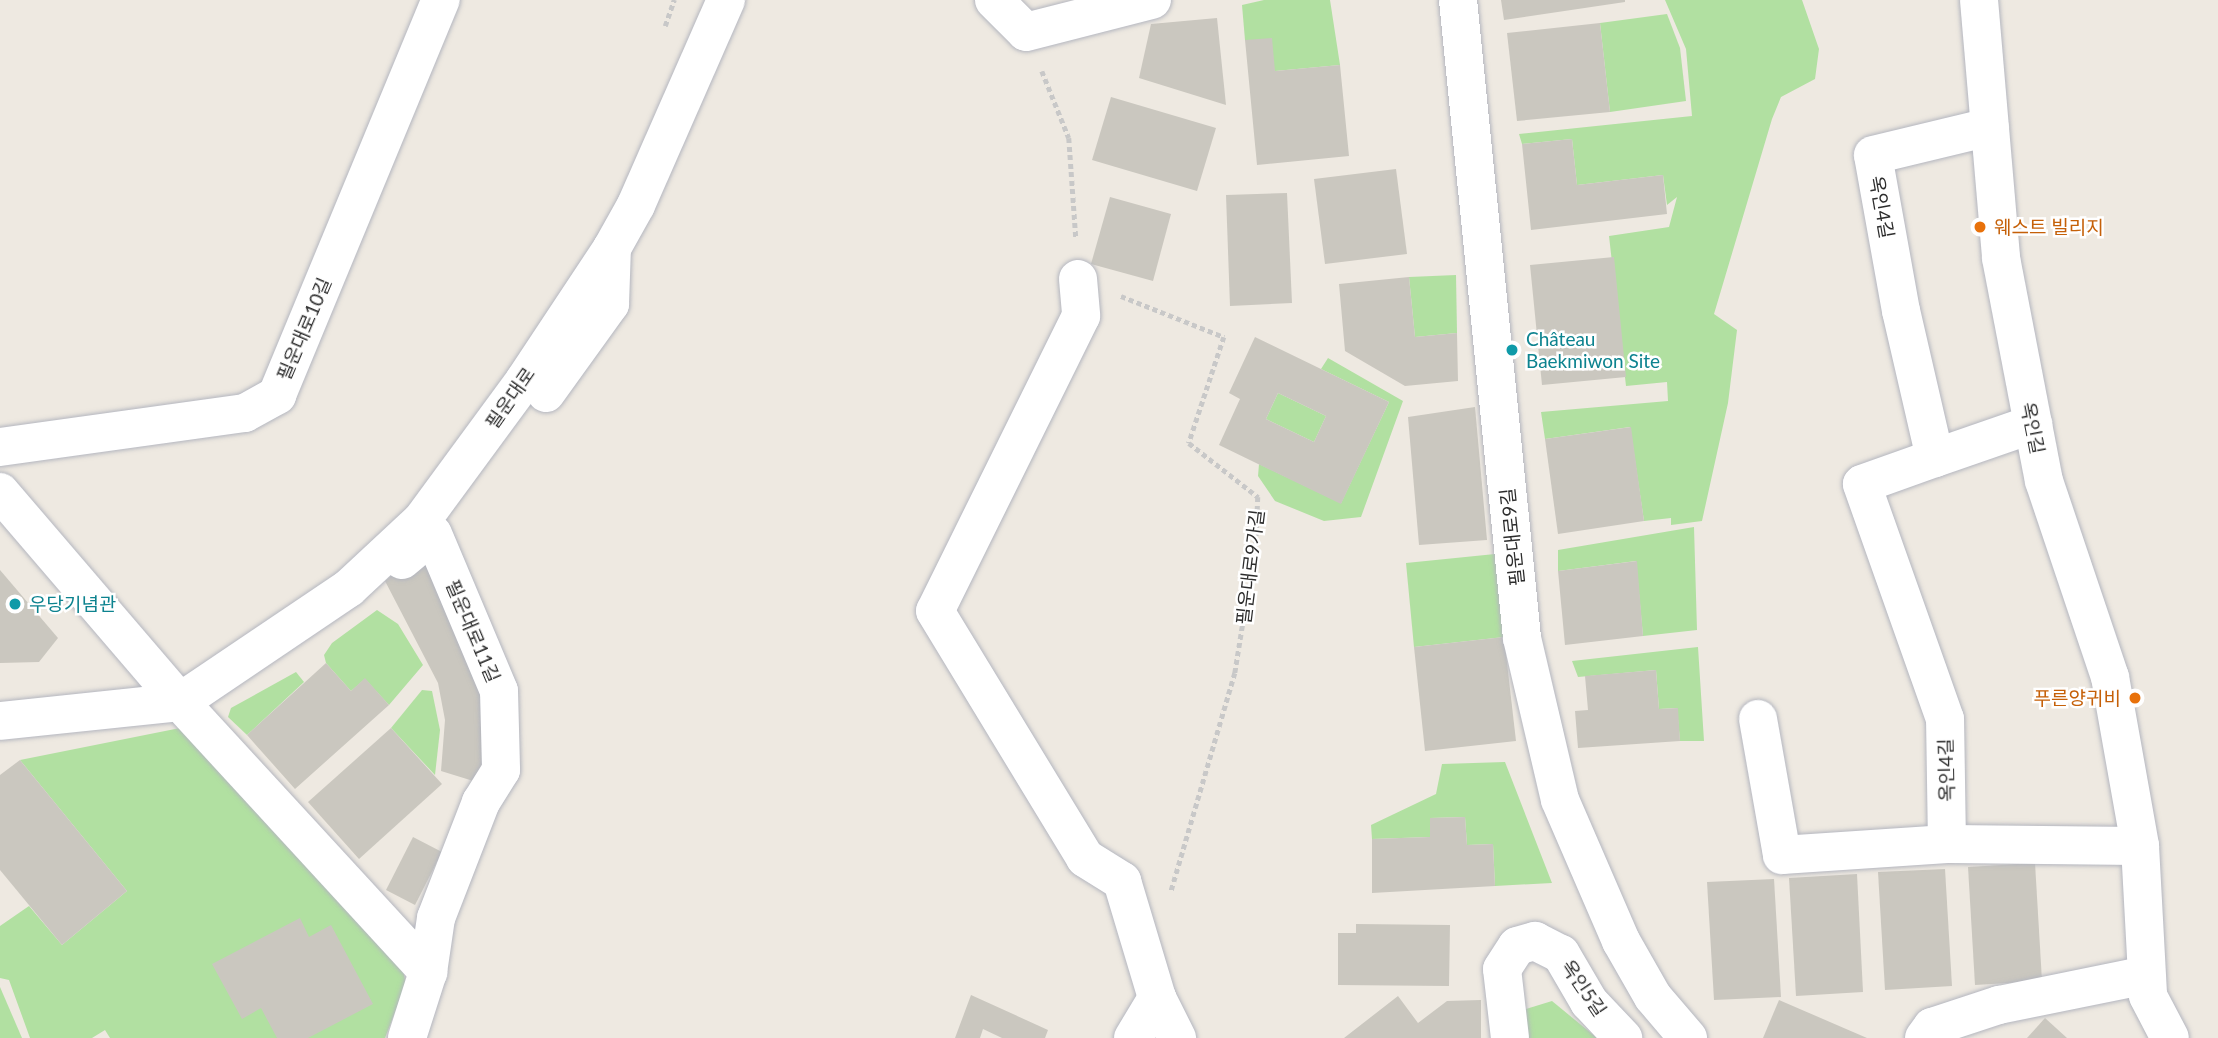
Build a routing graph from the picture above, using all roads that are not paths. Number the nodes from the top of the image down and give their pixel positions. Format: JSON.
{"nodes":[{"id":1,"x":440,"y":0,"type":"edge"},
{"id":2,"x":726,"y":0,"type":"edge"},
{"id":3,"x":994,"y":0,"type":"edge"},
{"id":4,"x":1152,"y":0,"type":"edge"},
{"id":5,"x":1458,"y":0,"type":"edge"},
{"id":6,"x":1979,"y":0,"type":"edge"},
{"id":7,"x":1990,"y":127,"type":"junction"},
{"id":8,"x":612,"y":248,"type":"junction"},
{"id":9,"x":1078,"y":279,"type":"road end"},
{"id":10,"x":2032,"y":424,"type":"junction"},
{"id":11,"x":0,"y":447,"type":"edge"},
{"id":12,"x":1935,"y":458,"type":"junction"},
{"id":13,"x":0,"y":492,"type":"edge"},
{"id":14,"x":433,"y":534,"type":"junction"},
{"id":15,"x":313,"y":635,"type":"dead end"},
{"id":16,"x":180,"y":702,"type":"junction"},
{"id":17,"x":1758,"y":719,"type":"dead end"},
{"id":18,"x":0,"y":720,"type":"edge"},
{"id":19,"x":1947,"y":844,"type":"junction"},
{"id":20,"x":2140,"y":846,"type":"junction"},
{"id":21,"x":428,"y":972,"type":"junction"},
{"id":22,"x":2146,"y":975,"type":"junction"},
{"id":23,"x":1157,"y":998,"type":"junction"},
{"id":24,"x":407,"y":1038,"type":"edge"},
{"id":25,"x":1133,"y":1038,"type":"edge"},
{"id":26,"x":1177,"y":1038,"type":"edge"},
{"id":27,"x":1510,"y":1038,"type":"edge"},
{"id":28,"x":1623,"y":1038,"type":"edge"},
{"id":29,"x":1688,"y":1038,"type":"edge"},
{"id":30,"x":1924,"y":1038,"type":"edge"},
{"id":31,"x":2170,"y":1038,"type":"edge"}],
"edges":[{"from":1,"to":11,"type":"street","name":"필운대로10길"},
{"from":2,"to":8,"type":"street","name":"필운대로"},
{"from":3,"to":4,"type":"street"},
{"from":5,"to":29,"type":"street","name":"필운대로9길"},
{"from":6,"to":7,"type":"street","name":"옥인길"},
{"from":7,"to":10,"type":"street","name":"옥인길"},
{"from":7,"to":12,"type":"street","name":"옥인4길"},
{"from":8,"to":14,"type":"street"},
{"from":8,"to":16,"type":"street","name":"필운대로"},
{"from":9,"to":23,"type":"street"},
{"from":10,"to":12,"type":"street","name":"옥인4길"},
{"from":10,"to":20,"type":"street","name":"옥인길"},
{"from":12,"to":19,"type":"street","name":"옥인4길"},
{"from":13,"to":16,"type":"street"},
{"from":14,"to":15,"type":"street"},
{"from":14,"to":21,"type":"street","name":"필운대로11길"},
{"from":16,"to":18,"type":"street","name":"필운대로"},
{"from":16,"to":21,"type":"street"},
{"from":17,"to":19,"type":"street"},
{"from":19,"to":20,"type":"street"},
{"from":20,"to":22,"type":"street","name":"옥인길"},
{"from":21,"to":24,"type":"street","name":"필운대로11길"},
{"from":22,"to":30,"type":"street"},
{"from":22,"to":31,"type":"street","name":"옥인길"},
{"from":23,"to":25,"type":"street"},
{"from":23,"to":26,"type":"street"},
{"from":27,"to":28,"type":"street","name":"옥인5길"}]}
